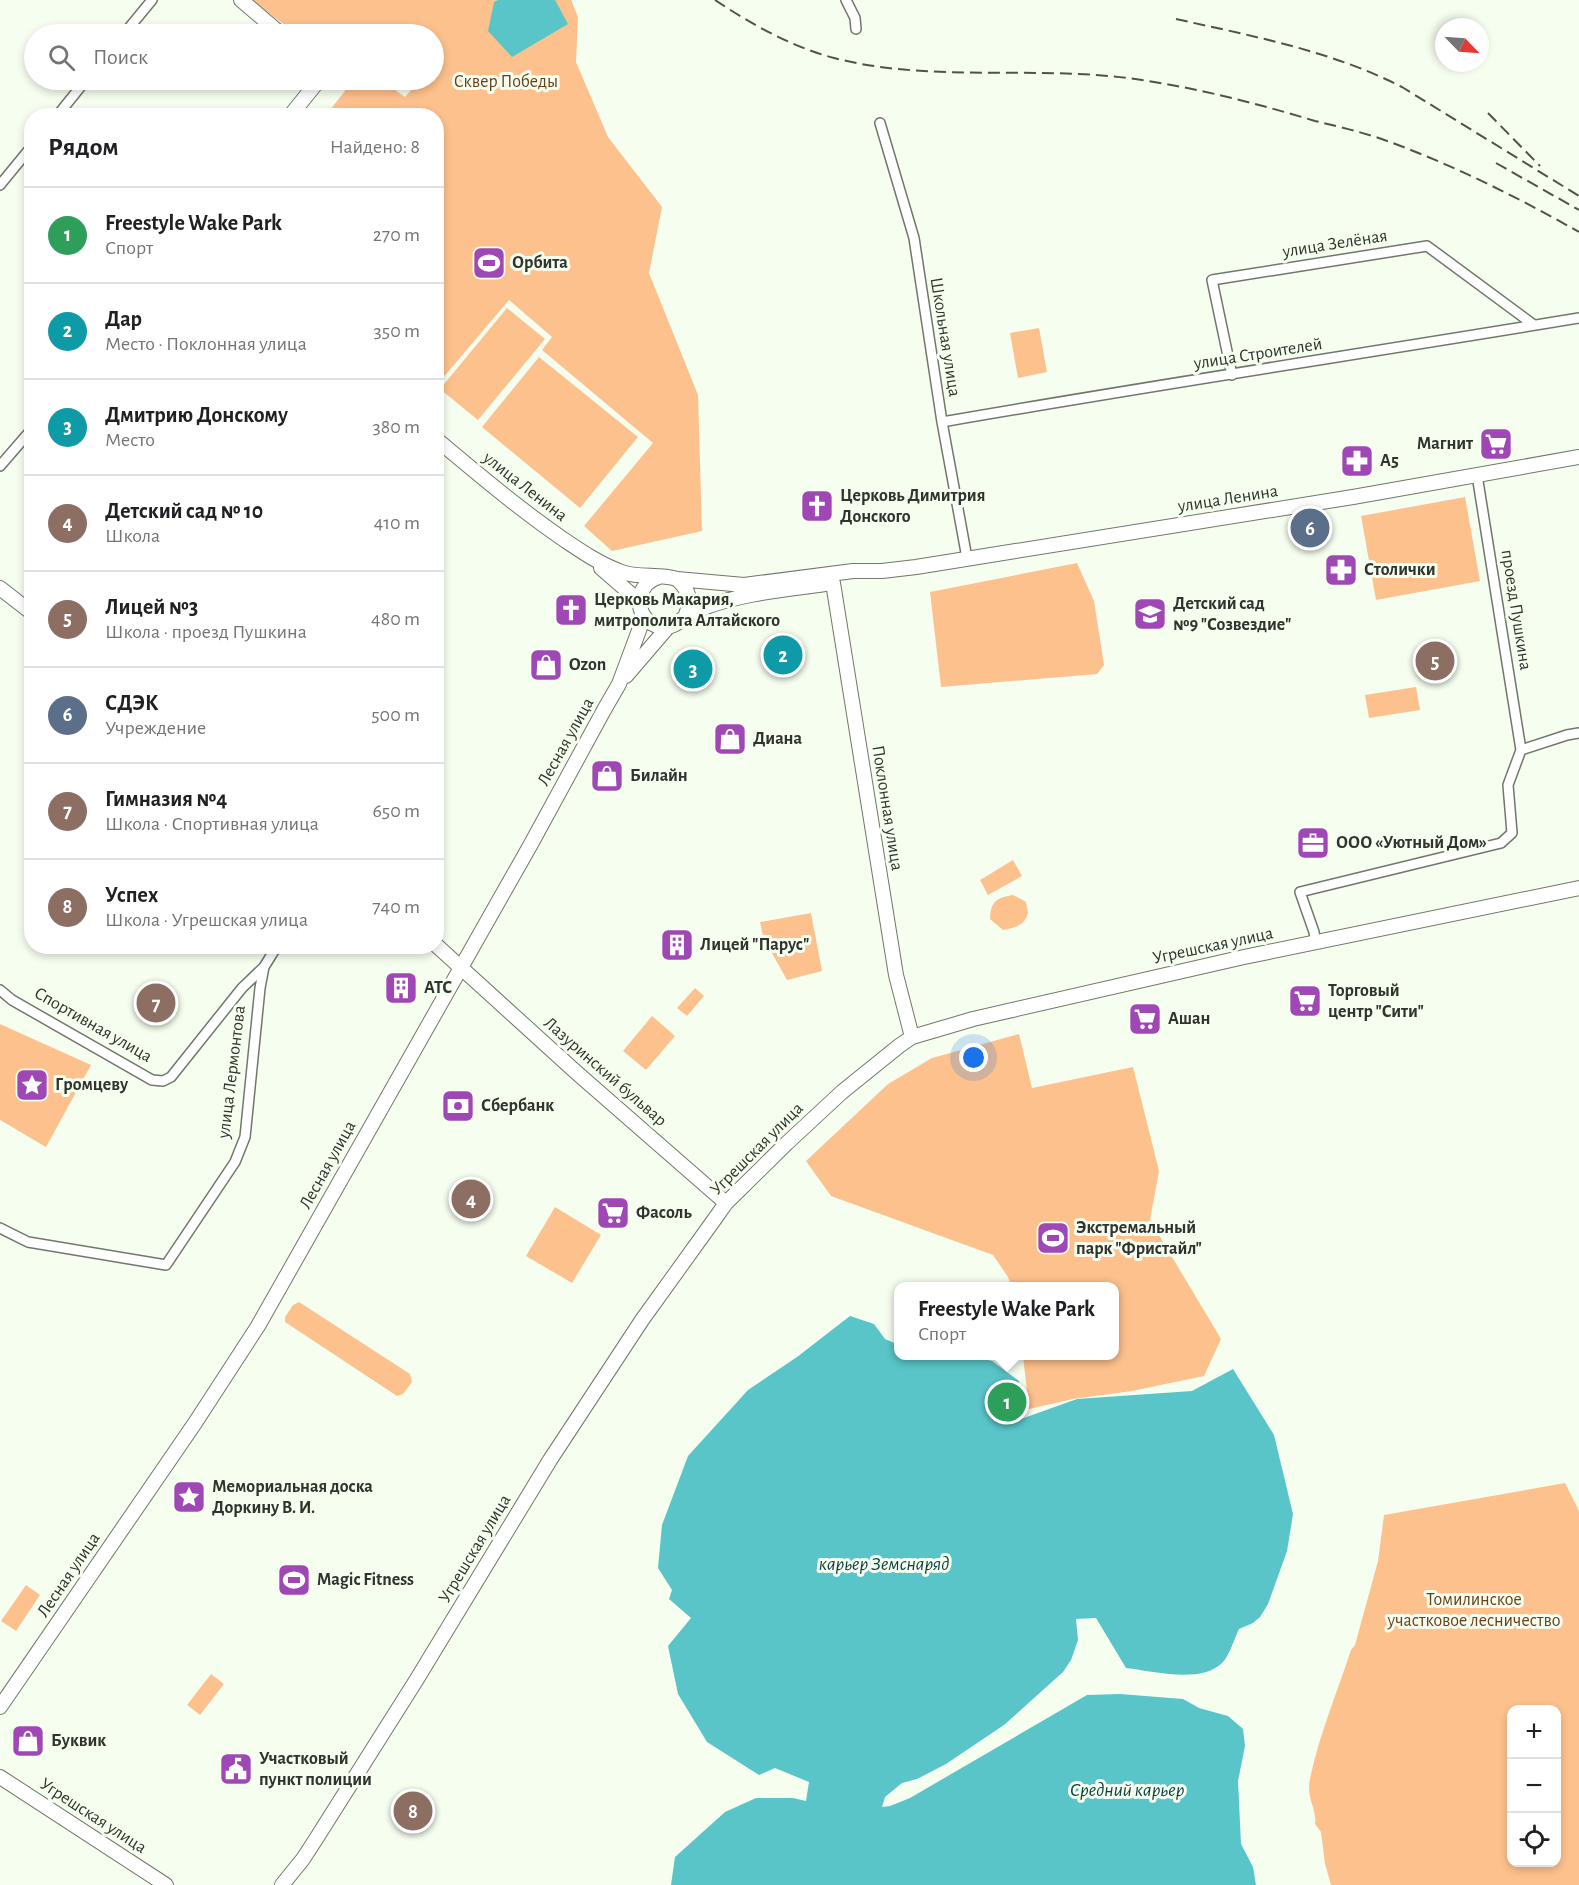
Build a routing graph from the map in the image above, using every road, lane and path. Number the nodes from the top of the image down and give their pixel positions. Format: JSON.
{"nodes":[{"id":1,"x":152,"y":0,"type":"edge"},
{"id":2,"x":241,"y":0,"type":"edge"},
{"id":3,"x":846,"y":0,"type":"edge"},
{"id":4,"x":132,"y":24,"type":"edge"},
{"id":5,"x":269,"y":24,"type":"edge"},
{"id":6,"x":856,"y":29,"type":"dead end"},
{"id":7,"x":78,"y":90,"type":"edge"},
{"id":8,"x":312,"y":90,"type":"edge"},
{"id":9,"x":63,"y":108,"type":"edge"},
{"id":10,"x":297,"y":108,"type":"edge"},
{"id":11,"x":880,"y":123,"type":"dead end"},
{"id":12,"x":24,"y":156,"type":"edge"},
{"id":13,"x":0,"y":185,"type":"edge"},
{"id":14,"x":1579,"y":318,"type":"edge"},
{"id":15,"x":1534,"y":325,"type":"junction"},
{"id":16,"x":1232,"y":375,"type":"junction"},
{"id":17,"x":942,"y":422,"type":"junction"},
{"id":18,"x":24,"y":438,"type":"edge"},
{"id":19,"x":444,"y":446,"type":"edge"},
{"id":20,"x":1579,"y":457,"type":"edge"},
{"id":21,"x":0,"y":466,"type":"edge"},
{"id":22,"x":1477,"y":475,"type":"junction"},
{"id":23,"x":967,"y":558,"type":"junction"},
{"id":24,"x":594,"y":560,"type":"junction"},
{"id":25,"x":882,"y":571,"type":"junction"},
{"id":26,"x":662,"y":576,"type":"junction"},
{"id":27,"x":677,"y":579,"type":"junction"},
{"id":28,"x":833,"y":583,"type":"junction"},
{"id":29,"x":0,"y":588,"type":"edge"},
{"id":30,"x":639,"y":601,"type":"junction"},
{"id":31,"x":24,"y":607,"type":"edge"},
{"id":32,"x":644,"y":617,"type":"junction"},
{"id":33,"x":685,"y":617,"type":"junction"},
{"id":34,"x":668,"y":627,"type":"junction"},
{"id":35,"x":618,"y":684,"type":"junction"},
{"id":36,"x":1579,"y":733,"type":"edge"},
{"id":37,"x":1521,"y":750,"type":"junction"},
{"id":38,"x":1579,"y":888,"type":"edge"},
{"id":39,"x":1316,"y":943,"type":"junction"},
{"id":40,"x":444,"y":952,"type":"edge"},
{"id":41,"x":272,"y":954,"type":"edge"},
{"id":42,"x":264,"y":967,"type":"junction"},
{"id":43,"x":461,"y":967,"type":"junction"},
{"id":44,"x":0,"y":990,"type":"edge"},
{"id":45,"x":912,"y":1037,"type":"junction"},
{"id":46,"x":726,"y":1203,"type":"junction"},
{"id":47,"x":0,"y":1228,"type":"edge"},
{"id":48,"x":0,"y":1707,"type":"edge"},
{"id":49,"x":0,"y":1777,"type":"edge"},
{"id":50,"x":166,"y":1885,"type":"edge"},
{"id":51,"x":282,"y":1885,"type":"edge"}],
"edges":[{"from":1,"to":4,"type":"street"},
{"from":2,"to":5,"type":"street"},
{"from":3,"to":6,"type":"street"},
{"from":7,"to":9,"type":"street"},
{"from":8,"to":10,"type":"street"},
{"from":11,"to":17,"type":"street","name":"Школьная улица"},
{"from":12,"to":13,"type":"street"},
{"from":14,"to":15,"type":"street","name":"улица Строителей"},
{"from":15,"to":16,"type":"street","name":"улица Строителей"},
{"from":15,"to":16,"type":"street","name":"улица Зелёная"},
{"from":16,"to":17,"type":"street","name":"улица Строителей"},
{"from":17,"to":23,"type":"street","name":"Школьная улица"},
{"from":18,"to":21,"type":"street"},
{"from":19,"to":24,"type":"street","name":"улица Ленина"},
{"from":20,"to":22,"type":"street","name":"улица Ленина"},
{"from":22,"to":23,"type":"street","name":"улица Ленина"},
{"from":22,"to":37,"type":"street","name":"проезд Пушкина"},
{"from":23,"to":25,"type":"street","name":"улица Ленина"},
{"from":24,"to":26,"type":"street","name":"улица Ленина"},
{"from":24,"to":30,"type":"street","name":"улица Ленина"},
{"from":25,"to":27,"type":"street","name":"улица Ленина"},
{"from":25,"to":28,"type":"street","name":"улица Ленина"},
{"from":26,"to":27,"type":"street","name":"улица Ленина"},
{"from":26,"to":30,"type":"street"},
{"from":27,"to":33,"type":"street"},
{"from":28,"to":33,"type":"street","name":"улица Ленина"},
{"from":28,"to":45,"type":"street","name":"Поклонная улица"},
{"from":29,"to":31,"type":"street"},
{"from":30,"to":32,"type":"street"},
{"from":32,"to":34,"type":"street"},
{"from":32,"to":35,"type":"street","name":"Лесная улица"},
{"from":33,"to":34,"type":"street","name":"улица Ленина"},
{"from":34,"to":35,"type":"street","name":"улица Ленина"},
{"from":35,"to":43,"type":"street","name":"Лесная улица"},
{"from":36,"to":37,"type":"street"},
{"from":37,"to":39,"type":"street"},
{"from":38,"to":39,"type":"street","name":"Угрешская улица"},
{"from":39,"to":45,"type":"street","name":"Угрешская улица"},
{"from":40,"to":43,"type":"street"},
{"from":41,"to":42,"type":"street","name":"улица Лермонтова"},
{"from":42,"to":44,"type":"street","name":"Спортивная улица"},
{"from":42,"to":47,"type":"street","name":"улица Лермонтова"},
{"from":43,"to":46,"type":"street","name":"Лазуринский бульвар"},
{"from":43,"to":48,"type":"street","name":"Лесная улица"},
{"from":45,"to":46,"type":"street","name":"Угрешская улица"},
{"from":46,"to":51,"type":"street","name":"Угрешская улица"},
{"from":49,"to":50,"type":"street","name":"Угрешская улица"}]}
